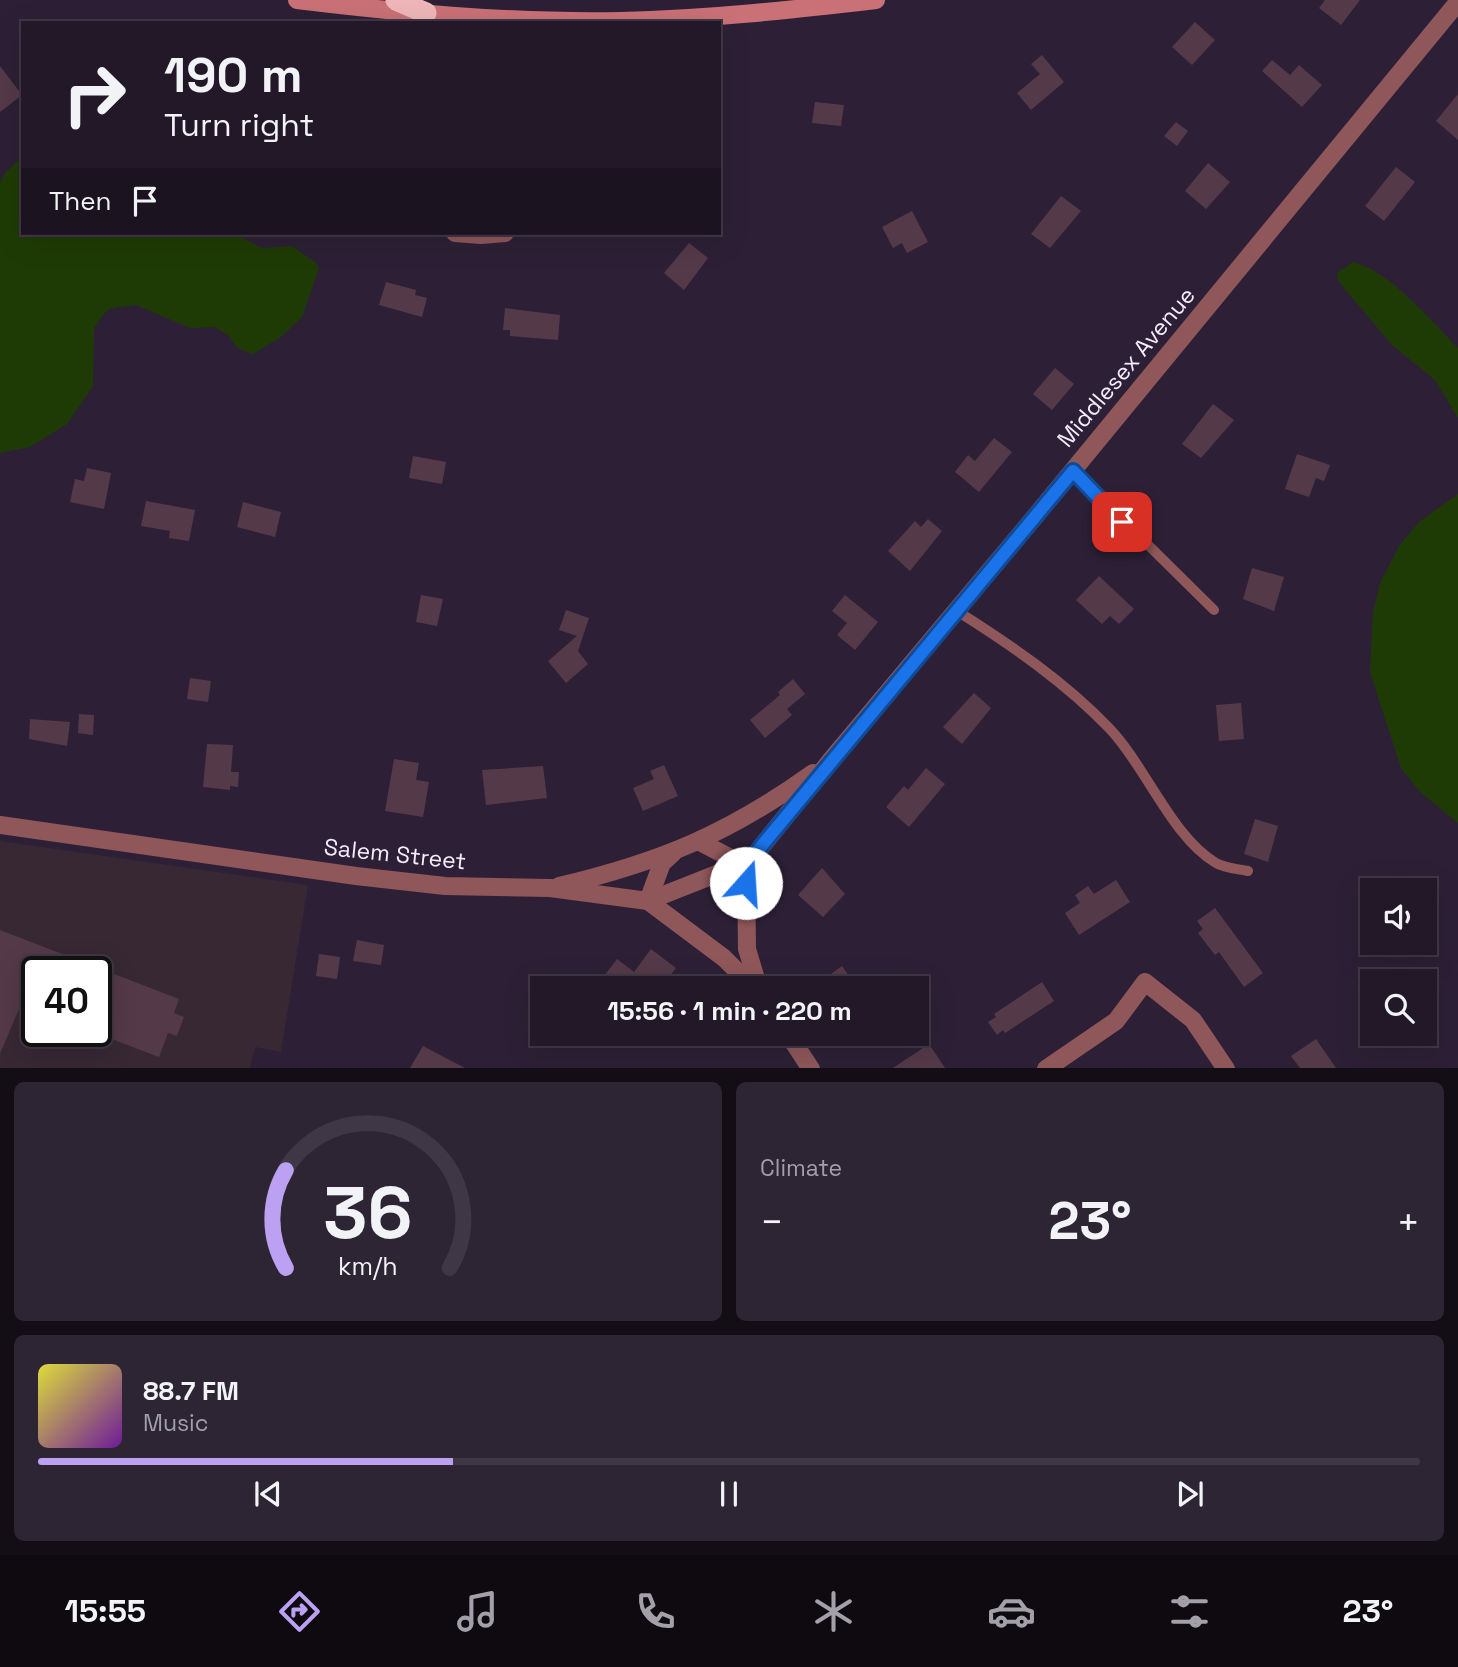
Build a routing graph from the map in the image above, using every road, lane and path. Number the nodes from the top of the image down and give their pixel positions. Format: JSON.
{"nodes":[{"id":1,"x":297,"y":0,"type":"edge"},
{"id":2,"x":396,"y":0,"type":"edge"},
{"id":3,"x":876,"y":0,"type":"edge"},
{"id":4,"x":1458,"y":2,"type":"edge"},
{"id":5,"x":426,"y":13,"type":"junction"},
{"id":6,"x":599,"y":21,"type":"edge"},
{"id":7,"x":640,"y":21,"type":"edge"},
{"id":8,"x":1073,"y":471,"type":"junction"},
{"id":9,"x":1214,"y":610,"type":"dead end"},
{"id":10,"x":957,"y":611,"type":"junction"},
{"id":11,"x":830,"y":761,"type":"junction"},
{"id":12,"x":0,"y":825,"type":"edge"},
{"id":13,"x":700,"y":842,"type":"junction"},
{"id":14,"x":673,"y":853,"type":"junction"},
{"id":15,"x":746,"y":866,"type":"junction"},
{"id":16,"x":1248,"y":871,"type":"dead end"},
{"id":17,"x":550,"y":888,"type":"junction"},
{"id":18,"x":648,"y":901,"type":"junction"},
{"id":19,"x":742,"y":976,"type":"edge"},
{"id":20,"x":754,"y":976,"type":"edge"},
{"id":21,"x":796,"y":1046,"type":"edge"},
{"id":22,"x":810,"y":1068,"type":"edge"},
{"id":23,"x":1047,"y":1068,"type":"edge"},
{"id":24,"x":1225,"y":1068,"type":"edge"}],
"edges":[{"from":1,"to":5,"type":"main road"},
{"from":2,"to":5,"type":"highway"},
{"from":3,"to":7,"type":"main road"},
{"from":4,"to":8,"type":"street","name":"Middlesex Avenue"},
{"from":5,"to":6,"type":"main road"},
{"from":8,"to":9,"type":"lane"},
{"from":8,"to":10,"type":"street","name":"Middlesex Avenue"},
{"from":10,"to":11,"type":"street","name":"Middlesex Avenue"},
{"from":10,"to":16,"type":"lane"},
{"from":11,"to":13,"type":"street","name":"Middlesex Avenue"},
{"from":11,"to":15,"type":"street","name":"Middlesex Avenue"},
{"from":12,"to":17,"type":"street","name":"Salem Street"},
{"from":13,"to":14,"type":"street","name":"Middlesex Avenue"},
{"from":13,"to":15,"type":"street"},
{"from":14,"to":17,"type":"street","name":"Middlesex Avenue"},
{"from":14,"to":18,"type":"street"},
{"from":15,"to":18,"type":"street"},
{"from":15,"to":20,"type":"street"},
{"from":17,"to":18,"type":"street","name":"Salem Street"},
{"from":18,"to":19,"type":"street","name":"Salem Street"},
{"from":21,"to":22,"type":"street"},
{"from":23,"to":24,"type":"street"}]}
